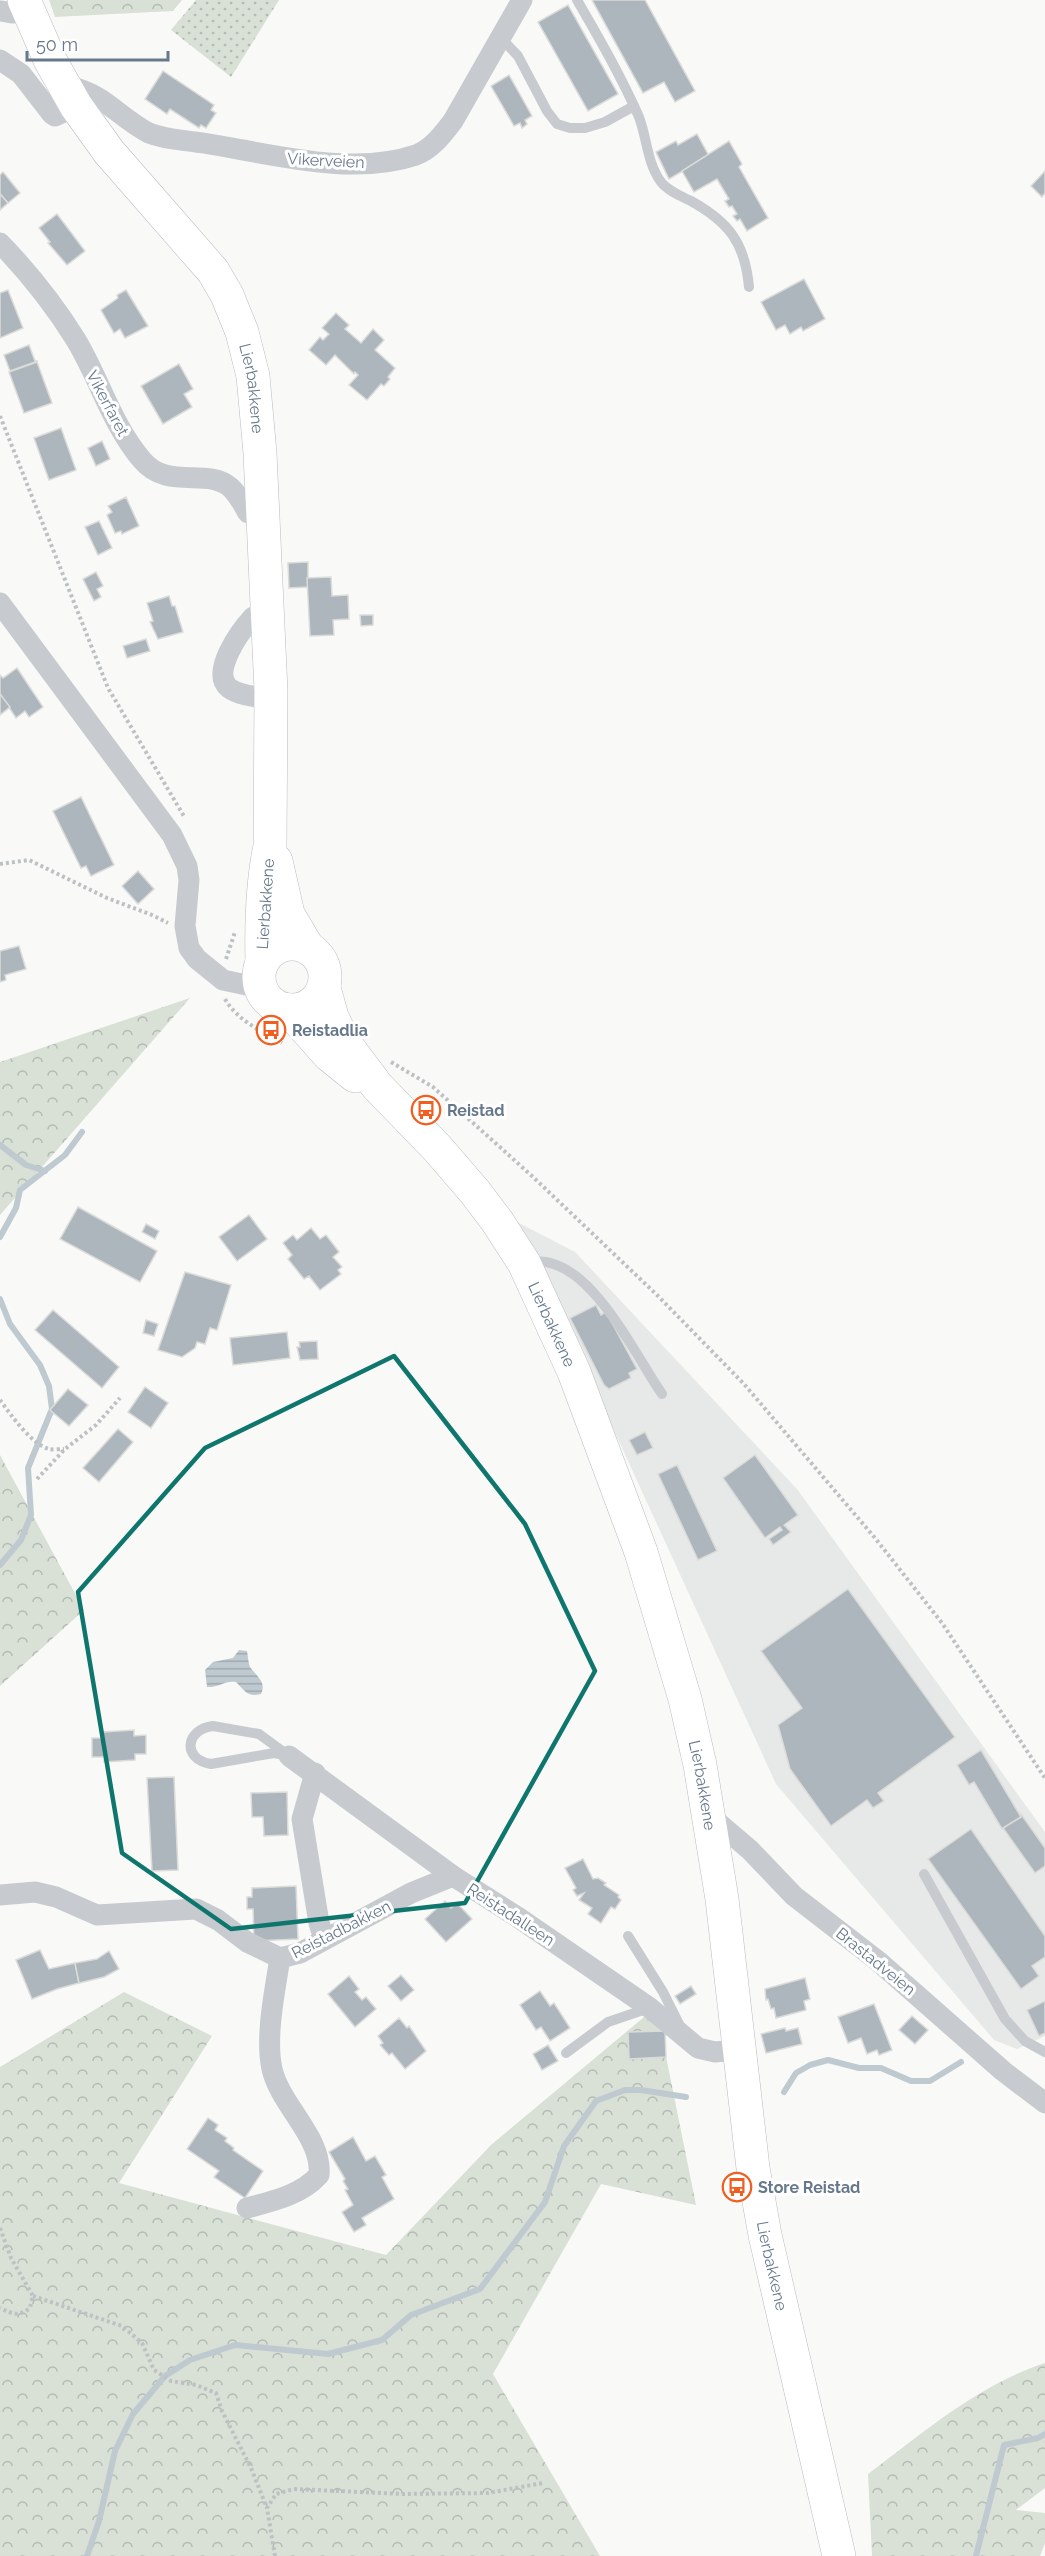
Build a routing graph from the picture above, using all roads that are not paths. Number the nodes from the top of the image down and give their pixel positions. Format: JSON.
{"nodes":[{"id":1,"x":522,"y":0,"type":"edge"},
{"id":2,"x":577,"y":0,"type":"edge"},
{"id":3,"x":17,"y":7,"type":"edge"},
{"id":4,"x":501,"y":38,"type":"junction"},
{"id":5,"x":0,"y":60,"type":"edge"},
{"id":6,"x":69,"y":95,"type":"junction"},
{"id":7,"x":634,"y":106,"type":"junction"},
{"id":8,"x":0,"y":243,"type":"edge"},
{"id":9,"x":749,"y":287,"type":"dead end"},
{"id":10,"x":248,"y":513,"type":"dead end"},
{"id":11,"x":0,"y":603,"type":"edge"},
{"id":12,"x":253,"y":617,"type":"dead end"},
{"id":13,"x":271,"y":699,"type":"junction"},
{"id":14,"x":270,"y":846,"type":"junction"},
{"id":15,"x":308,"y":948,"type":"junction"},
{"id":16,"x":261,"y":975,"type":"junction"},
{"id":17,"x":324,"y":988,"type":"junction"},
{"id":18,"x":289,"y":1010,"type":"junction"},
{"id":19,"x":384,"y":1074,"type":"junction"},
{"id":20,"x":524,"y":1263,"type":"junction"},
{"id":21,"x":662,"y":1394,"type":"dead end"},
{"id":22,"x":289,"y":1756,"type":"junction"},
{"id":23,"x":315,"y":1773,"type":"junction"},
{"id":24,"x":709,"y":1815,"type":"junction"},
{"id":25,"x":924,"y":1874,"type":"dead end"},
{"id":26,"x":453,"y":1876,"type":"junction"},
{"id":27,"x":0,"y":1895,"type":"edge"},
{"id":28,"x":628,"y":1936,"type":"dead end"},
{"id":29,"x":324,"y":1939,"type":"junction"},
{"id":30,"x":280,"y":1958,"type":"junction"},
{"id":31,"x":650,"y":2008,"type":"junction"},
{"id":32,"x":681,"y":2034,"type":"junction"},
{"id":33,"x":739,"y":2050,"type":"junction"},
{"id":34,"x":1045,"y":2052,"type":"edge"},
{"id":35,"x":566,"y":2053,"type":"dead end"},
{"id":36,"x":1045,"y":2103,"type":"edge"},
{"id":37,"x":247,"y":2208,"type":"dead end"},
{"id":38,"x":838,"y":2556,"type":"edge"}],
"edges":[{"from":1,"to":4,"type":"street","name":"Vikerveien"},
{"from":2,"to":7,"type":"lane"},
{"from":3,"to":6,"type":"main road","name":"Lierbakkene"},
{"from":4,"to":6,"type":"street","name":"Vikerveien"},
{"from":4,"to":7,"type":"lane"},
{"from":5,"to":6,"type":"street"},
{"from":6,"to":13,"type":"main road","name":"Lierbakkene"},
{"from":7,"to":9,"type":"lane"},
{"from":8,"to":10,"type":"street","name":"Vikerfaret"},
{"from":11,"to":16,"type":"street"},
{"from":12,"to":13,"type":"street"},
{"from":13,"to":14,"type":"main road","name":"Lierbakkene"},
{"from":14,"to":15,"type":"main road","name":"Lierbakkene"},
{"from":14,"to":16,"type":"main road","name":"Lierbakkene"},
{"from":15,"to":16,"type":"main road"},
{"from":15,"to":17,"type":"main road"},
{"from":16,"to":18,"type":"main road"},
{"from":17,"to":18,"type":"main road"},
{"from":17,"to":19,"type":"main road","name":"Lierbakkene"},
{"from":18,"to":19,"type":"main road","name":"Lierbakkene"},
{"from":19,"to":20,"type":"main road","name":"Lierbakkene"},
{"from":20,"to":21,"type":"lane"},
{"from":20,"to":24,"type":"main road","name":"Lierbakkene"},
{"from":22,"to":22,"type":"lane","name":"Reistadalleen"},
{"from":22,"to":23,"type":"street","name":"Reistadalleen"},
{"from":23,"to":26,"type":"street","name":"Reistadalleen"},
{"from":23,"to":29,"type":"street"},
{"from":24,"to":33,"type":"main road","name":"Lierbakkene"},
{"from":24,"to":36,"type":"street","name":"Brastadveien"},
{"from":25,"to":34,"type":"lane"},
{"from":26,"to":29,"type":"street","name":"Reistadbakken"},
{"from":26,"to":31,"type":"street","name":"Reistadalleen"},
{"from":27,"to":30,"type":"street"},
{"from":28,"to":32,"type":"lane"},
{"from":29,"to":30,"type":"street","name":"Reistadbakken"},
{"from":30,"to":37,"type":"street","name":"Reistadbakken"},
{"from":31,"to":32,"type":"street","name":"Reistadalleen"},
{"from":31,"to":35,"type":"lane"},
{"from":32,"to":33,"type":"street","name":"Reistadalleen"},
{"from":33,"to":38,"type":"main road","name":"Lierbakkene"}]}
